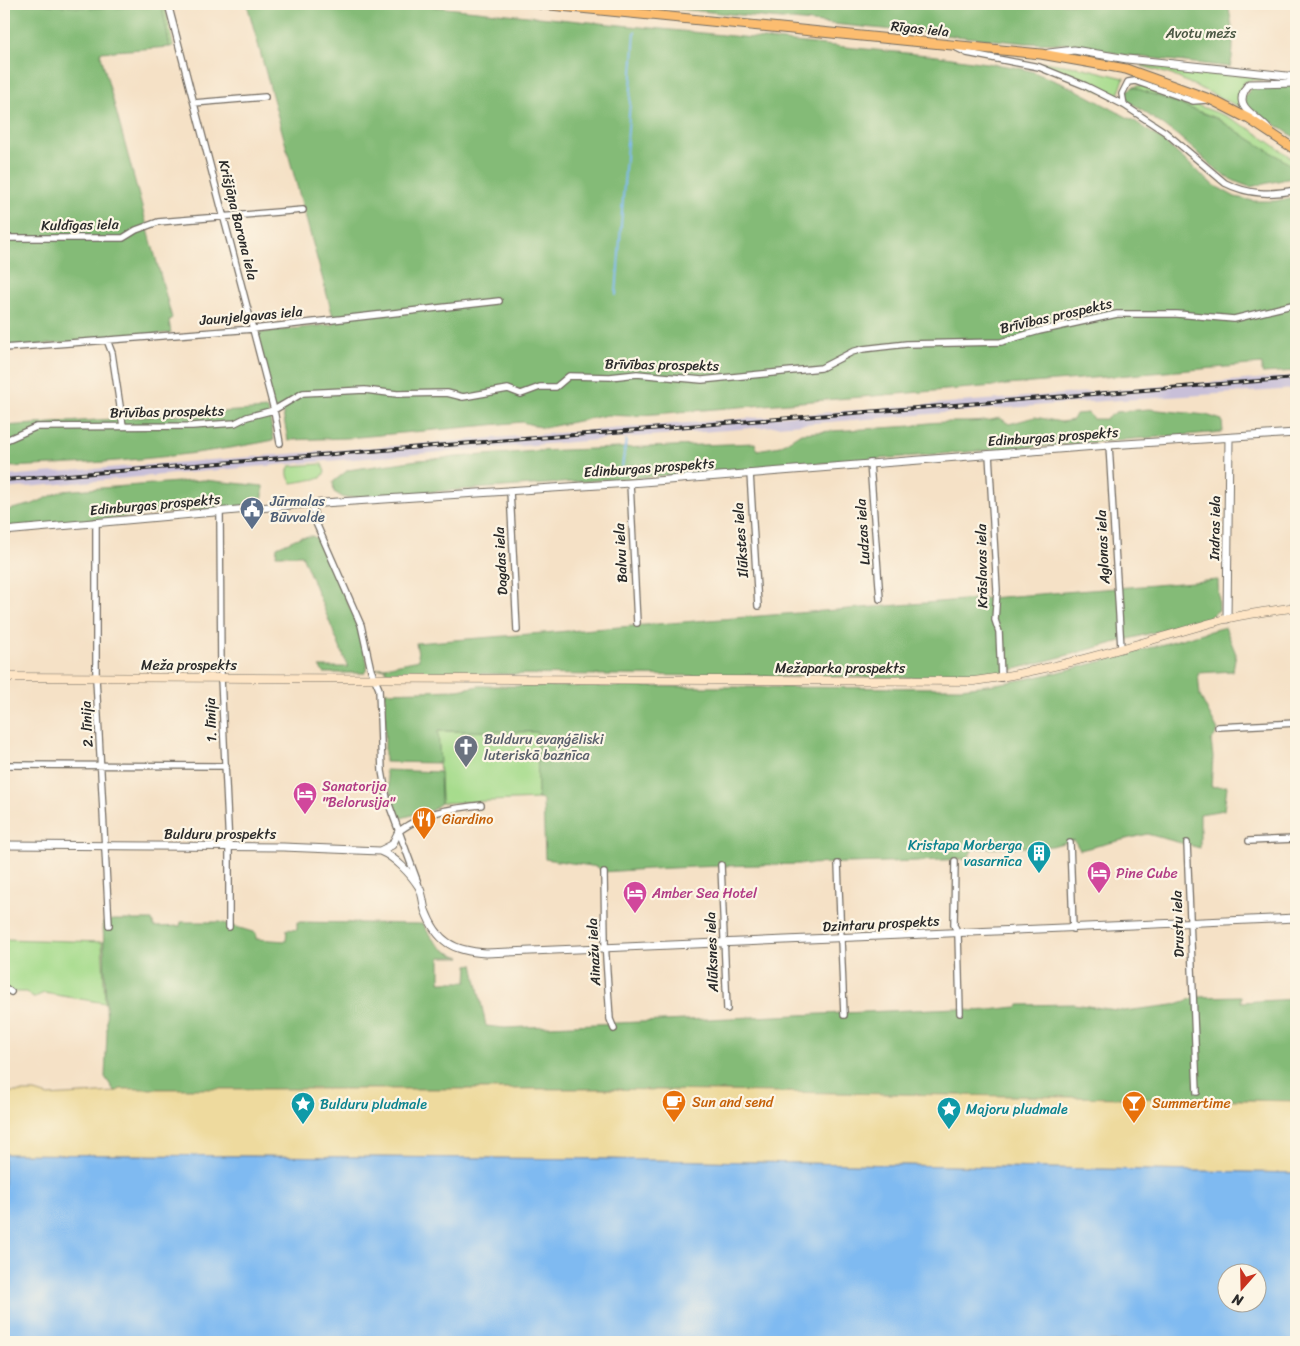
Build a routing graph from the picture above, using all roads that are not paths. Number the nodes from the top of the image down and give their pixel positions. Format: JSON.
{"nodes":[{"id":1,"x":168,"y":4,"type":"edge"},
{"id":2,"x":540,"y":4,"type":"edge"},
{"id":3,"x":953,"y":46,"type":"junction"},
{"id":4,"x":1041,"y":54,"type":"junction"},
{"id":5,"x":1296,"y":77,"type":"edge"},
{"id":6,"x":1296,"y":83,"type":"edge"},
{"id":7,"x":266,"y":97,"type":"dead end"},
{"id":8,"x":1212,"y":100,"type":"junction"},
{"id":9,"x":194,"y":103,"type":"junction"},
{"id":10,"x":1124,"y":105,"type":"junction"},
{"id":11,"x":1270,"y":132,"type":"junction"},
{"id":12,"x":1296,"y":150,"type":"edge"},
{"id":13,"x":1296,"y":190,"type":"edge"},
{"id":14,"x":303,"y":210,"type":"dead end"},
{"id":15,"x":224,"y":216,"type":"junction"},
{"id":16,"x":4,"y":238,"type":"edge"},
{"id":17,"x":499,"y":301,"type":"dead end"},
{"id":18,"x":1296,"y":304,"type":"edge"},
{"id":19,"x":253,"y":330,"type":"junction"},
{"id":20,"x":107,"y":340,"type":"junction"},
{"id":21,"x":4,"y":348,"type":"edge"},
{"id":22,"x":274,"y":410,"type":"junction"},
{"id":23,"x":123,"y":426,"type":"junction"},
{"id":24,"x":1296,"y":433,"type":"edge"},
{"id":25,"x":1229,"y":438,"type":"junction"},
{"id":26,"x":4,"y":441,"type":"edge"},
{"id":27,"x":280,"y":442,"type":"dead end"},
{"id":28,"x":1109,"y":444,"type":"junction"},
{"id":29,"x":989,"y":454,"type":"junction"},
{"id":30,"x":870,"y":463,"type":"junction"},
{"id":31,"x":750,"y":473,"type":"junction"},
{"id":32,"x":630,"y":483,"type":"junction"},
{"id":33,"x":510,"y":491,"type":"junction"},
{"id":34,"x":312,"y":504,"type":"junction"},
{"id":35,"x":220,"y":512,"type":"junction"},
{"id":36,"x":96,"y":522,"type":"junction"},
{"id":37,"x":4,"y":531,"type":"edge"},
{"id":38,"x":880,"y":599,"type":"dead end"},
{"id":39,"x":758,"y":606,"type":"dead end"},
{"id":40,"x":1296,"y":607,"type":"edge"},
{"id":41,"x":1227,"y":619,"type":"junction"},
{"id":42,"x":637,"y":623,"type":"dead end"},
{"id":43,"x":517,"y":630,"type":"dead end"},
{"id":44,"x":1121,"y":648,"type":"junction"},
{"id":45,"x":4,"y":677,"type":"edge"},
{"id":46,"x":96,"y":678,"type":"junction"},
{"id":47,"x":221,"y":678,"type":"junction"},
{"id":48,"x":1001,"y":678,"type":"junction"},
{"id":49,"x":375,"y":679,"type":"junction"},
{"id":50,"x":1296,"y":723,"type":"edge"},
{"id":51,"x":1218,"y":728,"type":"dead end"},
{"id":52,"x":4,"y":765,"type":"edge"},
{"id":53,"x":102,"y":766,"type":"junction"},
{"id":54,"x":226,"y":766,"type":"junction"},
{"id":55,"x":481,"y":805,"type":"dead end"},
{"id":56,"x":399,"y":831,"type":"junction"},
{"id":57,"x":1296,"y":838,"type":"edge"},
{"id":58,"x":1249,"y":841,"type":"dead end"},
{"id":59,"x":1070,"y":843,"type":"dead end"},
{"id":60,"x":1187,"y":843,"type":"dead end"},
{"id":61,"x":4,"y":845,"type":"edge"},
{"id":62,"x":106,"y":846,"type":"junction"},
{"id":63,"x":229,"y":847,"type":"junction"},
{"id":64,"x":380,"y":851,"type":"junction"},
{"id":65,"x":955,"y":861,"type":"dead end"},
{"id":66,"x":838,"y":864,"type":"dead end"},
{"id":67,"x":721,"y":865,"type":"dead end"},
{"id":68,"x":604,"y":873,"type":"dead end"},
{"id":69,"x":420,"y":888,"type":"junction"},
{"id":70,"x":1296,"y":918,"type":"edge"},
{"id":71,"x":1190,"y":923,"type":"junction"},
{"id":72,"x":109,"y":925,"type":"dead end"},
{"id":73,"x":229,"y":927,"type":"dead end"},
{"id":74,"x":1073,"y":929,"type":"junction"},
{"id":75,"x":958,"y":933,"type":"junction"},
{"id":76,"x":840,"y":938,"type":"junction"},
{"id":77,"x":724,"y":943,"type":"junction"},
{"id":78,"x":606,"y":949,"type":"junction"},
{"id":79,"x":4,"y":987,"type":"edge"},
{"id":80,"x":11,"y":992,"type":"dead end"},
{"id":81,"x":727,"y":1008,"type":"dead end"},
{"id":82,"x":960,"y":1013,"type":"dead end"},
{"id":83,"x":844,"y":1015,"type":"dead end"},
{"id":84,"x":614,"y":1029,"type":"dead end"},
{"id":85,"x":1197,"y":1092,"type":"dead end"}],
"edges":[{"from":1,"to":9,"type":"street","name":"Krišjāņa Barona iela"},
{"from":2,"to":3,"type":"main road","name":"Rīgas iela"},
{"from":3,"to":4,"type":"main road","name":"Rīgas iela"},
{"from":3,"to":10,"type":"street"},
{"from":4,"to":5,"type":"street","name":"Rīgas iela"},
{"from":4,"to":8,"type":"main road"},
{"from":6,"to":11,"type":"street"},
{"from":7,"to":9,"type":"street"},
{"from":8,"to":10,"type":"street"},
{"from":8,"to":11,"type":"main road"},
{"from":9,"to":15,"type":"street","name":"Krišjāņa Barona iela"},
{"from":10,"to":13,"type":"street"},
{"from":11,"to":12,"type":"main road"},
{"from":14,"to":15,"type":"street","name":"Kuldīgas iela"},
{"from":15,"to":16,"type":"street","name":"Kuldīgas iela"},
{"from":15,"to":19,"type":"street","name":"Krišjāņa Barona iela"},
{"from":17,"to":19,"type":"street","name":"Jaunjelgavas iela"},
{"from":18,"to":22,"type":"street","name":"Brīvības prospekts"},
{"from":19,"to":20,"type":"street","name":"Jaunjelgavas iela"},
{"from":19,"to":22,"type":"street","name":"Krišjāņa Barona iela"},
{"from":20,"to":21,"type":"street","name":"Jaunjelgavas iela"},
{"from":20,"to":23,"type":"street"},
{"from":22,"to":23,"type":"street","name":"Brīvības prospekts"},
{"from":22,"to":27,"type":"street","name":"Krišjāņa Barona iela"},
{"from":23,"to":26,"type":"street","name":"Brīvības prospekts"},
{"from":24,"to":25,"type":"street","name":"Edinburgas prospekts"},
{"from":25,"to":28,"type":"street","name":"Edinburgas prospekts"},
{"from":25,"to":41,"type":"street","name":"Indras iela"},
{"from":28,"to":29,"type":"street","name":"Edinburgas prospekts"},
{"from":28,"to":44,"type":"street","name":"Aglonas iela"},
{"from":29,"to":30,"type":"street","name":"Edinburgas prospekts"},
{"from":29,"to":48,"type":"street","name":"Krāslavas iela"},
{"from":30,"to":31,"type":"street","name":"Edinburgas prospekts"},
{"from":30,"to":38,"type":"street","name":"Ludzas iela"},
{"from":31,"to":32,"type":"street","name":"Edinburgas prospekts"},
{"from":31,"to":39,"type":"street","name":"Ilūkstes iela"},
{"from":32,"to":33,"type":"street","name":"Edinburgas prospekts"},
{"from":32,"to":42,"type":"street","name":"Balvu iela"},
{"from":33,"to":34,"type":"street","name":"Edinburgas prospekts"},
{"from":33,"to":43,"type":"street","name":"Dagdas iela"},
{"from":34,"to":35,"type":"street","name":"Edinburgas prospekts"},
{"from":34,"to":49,"type":"street"},
{"from":35,"to":36,"type":"street","name":"Edinburgas prospekts"},
{"from":35,"to":47,"type":"street","name":"1. līnija"},
{"from":36,"to":37,"type":"street","name":"Edinburgas prospekts"},
{"from":36,"to":46,"type":"street","name":"2. līnija"},
{"from":40,"to":41,"type":"main road","name":"Mežaparka prospekts"},
{"from":41,"to":44,"type":"main road","name":"Mežaparka prospekts"},
{"from":44,"to":48,"type":"main road","name":"Mežaparka prospekts"},
{"from":45,"to":46,"type":"main road","name":"Meža prospekts"},
{"from":46,"to":47,"type":"main road","name":"Meža prospekts"},
{"from":46,"to":53,"type":"street","name":"2. līnija"},
{"from":47,"to":49,"type":"main road","name":"Meža prospekts"},
{"from":47,"to":54,"type":"street","name":"1. līnija"},
{"from":48,"to":49,"type":"main road","name":"Mežaparka prospekts"},
{"from":49,"to":56,"type":"street"},
{"from":50,"to":51,"type":"street"},
{"from":52,"to":53,"type":"street"},
{"from":53,"to":54,"type":"street"},
{"from":53,"to":62,"type":"street","name":"2. līnija"},
{"from":54,"to":63,"type":"street","name":"1. līnija"},
{"from":55,"to":56,"type":"street"},
{"from":56,"to":64,"type":"street"},
{"from":56,"to":69,"type":"street"},
{"from":57,"to":58,"type":"street"},
{"from":59,"to":74,"type":"street"},
{"from":60,"to":71,"type":"street","name":"Drustu iela"},
{"from":61,"to":62,"type":"street","name":"Bulduru prospekts"},
{"from":62,"to":63,"type":"street","name":"Bulduru prospekts"},
{"from":62,"to":72,"type":"street","name":"2. līnija"},
{"from":63,"to":64,"type":"street","name":"Bulduru prospekts"},
{"from":63,"to":73,"type":"street","name":"1. līnija"},
{"from":64,"to":69,"type":"street"},
{"from":65,"to":75,"type":"street"},
{"from":66,"to":76,"type":"street"},
{"from":67,"to":77,"type":"street","name":"Alūksnes iela"},
{"from":68,"to":78,"type":"street","name":"Ainažu iela"},
{"from":69,"to":78,"type":"street","name":"Dzintaru prospekts"},
{"from":70,"to":71,"type":"street","name":"Dzintaru prospekts"},
{"from":71,"to":74,"type":"street","name":"Dzintaru prospekts"},
{"from":71,"to":85,"type":"street","name":"Drustu iela"},
{"from":74,"to":75,"type":"street","name":"Dzintaru prospekts"},
{"from":75,"to":76,"type":"street","name":"Dzintaru prospekts"},
{"from":75,"to":82,"type":"street"},
{"from":76,"to":77,"type":"street","name":"Dzintaru prospekts"},
{"from":76,"to":83,"type":"street"},
{"from":77,"to":78,"type":"street","name":"Dzintaru prospekts"},
{"from":77,"to":81,"type":"street","name":"Alūksnes iela"},
{"from":78,"to":84,"type":"street","name":"Ainažu iela"},
{"from":79,"to":80,"type":"street"}]}
